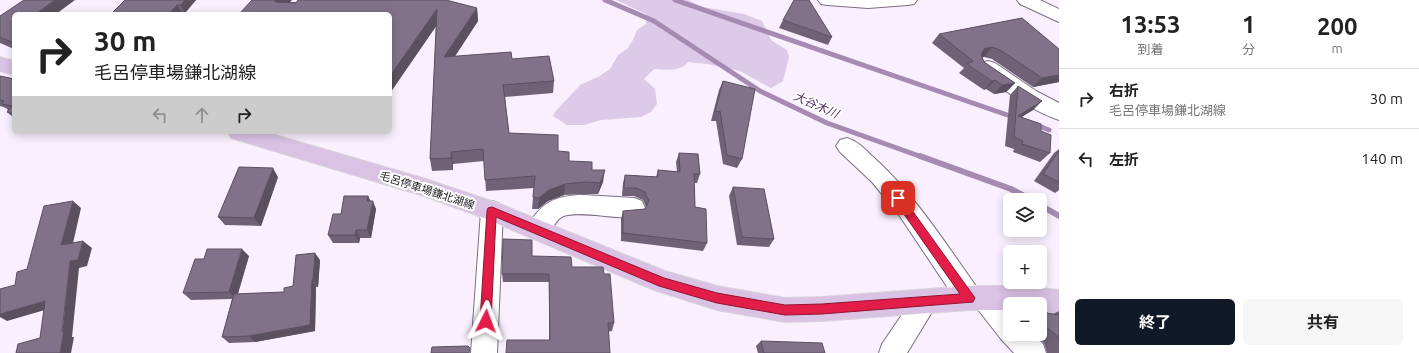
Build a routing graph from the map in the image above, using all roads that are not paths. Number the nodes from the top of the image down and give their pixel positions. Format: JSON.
{"nodes":[{"id":1,"x":826,"y":0,"type":"edge"},
{"id":2,"x":908,"y":0,"type":"edge"},
{"id":3,"x":1026,"y":0,"type":"edge"},
{"id":4,"x":1059,"y":16,"type":"edge"},
{"id":5,"x":0,"y":64,"type":"edge"},
{"id":6,"x":984,"y":65,"type":"edge"},
{"id":7,"x":12,"y":67,"type":"edge"},
{"id":8,"x":1059,"y":112,"type":"edge"},
{"id":9,"x":245,"y":134,"type":"edge"},
{"id":10,"x":847,"y":146,"type":"dead end"},
{"id":11,"x":634,"y":208,"type":"edge"},
{"id":12,"x":492,"y":211,"type":"junction"},
{"id":13,"x":538,"y":230,"type":"junction"},
{"id":14,"x":977,"y":298,"type":"junction"},
{"id":15,"x":925,"y":302,"type":"junction"},
{"id":16,"x":1059,"y":302,"type":"edge"},
{"id":17,"x":1003,"y":323,"type":"edge"},
{"id":18,"x":1021,"y":341,"type":"edge"},
{"id":19,"x":484,"y":353,"type":"edge"},
{"id":20,"x":892,"y":353,"type":"edge"},
{"id":21,"x":1033,"y":353,"type":"edge"}],
"edges":[{"from":1,"to":2,"type":"street"},
{"from":3,"to":4,"type":"street"},
{"from":5,"to":7,"type":"main road"},
{"from":6,"to":8,"type":"street"},
{"from":9,"to":12,"type":"main road","name":"毛呂停車場鎌北湖線"},
{"from":10,"to":14,"type":"street"},
{"from":11,"to":13,"type":"street"},
{"from":12,"to":13,"type":"main road","name":"毛呂停車場鎌北湖線"},
{"from":12,"to":19,"type":"street"},
{"from":13,"to":15,"type":"main road","name":"毛呂停車場鎌北湖線"},
{"from":14,"to":15,"type":"main road","name":"毛呂停車場鎌北湖線"},
{"from":14,"to":16,"type":"main road","name":"毛呂停車場鎌北湖線"},
{"from":14,"to":17,"type":"street"},
{"from":15,"to":20,"type":"street"},
{"from":18,"to":21,"type":"street"}]}
